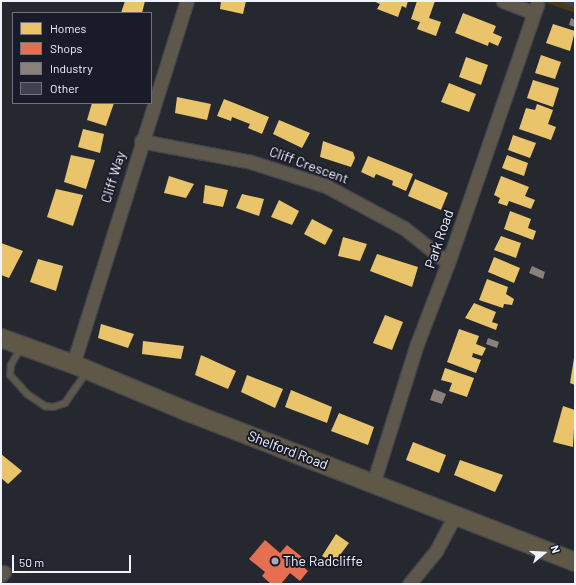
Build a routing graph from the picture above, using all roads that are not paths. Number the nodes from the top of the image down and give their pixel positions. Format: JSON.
{"nodes":[{"id":1,"x":187,"y":1,"type":"edge"},
{"id":2,"x":503,"y":1,"type":"edge"},
{"id":3,"x":536,"y":6,"type":"edge"},
{"id":4,"x":141,"y":141,"type":"junction"},
{"id":5,"x":448,"y":263,"type":"junction"},
{"id":6,"x":1,"y":338,"type":"edge"},
{"id":7,"x":21,"y":346,"type":"junction"},
{"id":8,"x":81,"y":367,"type":"junction"},
{"id":9,"x":373,"y":484,"type":"junction"},
{"id":10,"x":455,"y":516,"type":"junction"},
{"id":11,"x":575,"y":562,"type":"edge"},
{"id":12,"x":409,"y":584,"type":"edge"}],
"edges":[{"from":1,"to":4,"type":"street","name":"Cliff Way"},
{"from":2,"to":3,"type":"street"},
{"from":3,"to":5,"type":"street","name":"Park Road"},
{"from":4,"to":5,"type":"street","name":"Cliff Crescent"},
{"from":4,"to":8,"type":"street","name":"Cliff Way"},
{"from":5,"to":9,"type":"street","name":"Park Road"},
{"from":6,"to":7,"type":"street","name":"Shelford Road"},
{"from":7,"to":8,"type":"street","name":"Shelford Road"},
{"from":7,"to":8,"type":"lane"},
{"from":8,"to":9,"type":"street","name":"Shelford Road"},
{"from":9,"to":10,"type":"street","name":"Shelford Road"},
{"from":10,"to":11,"type":"street","name":"Shelford Road"},
{"from":10,"to":12,"type":"street"}]}
